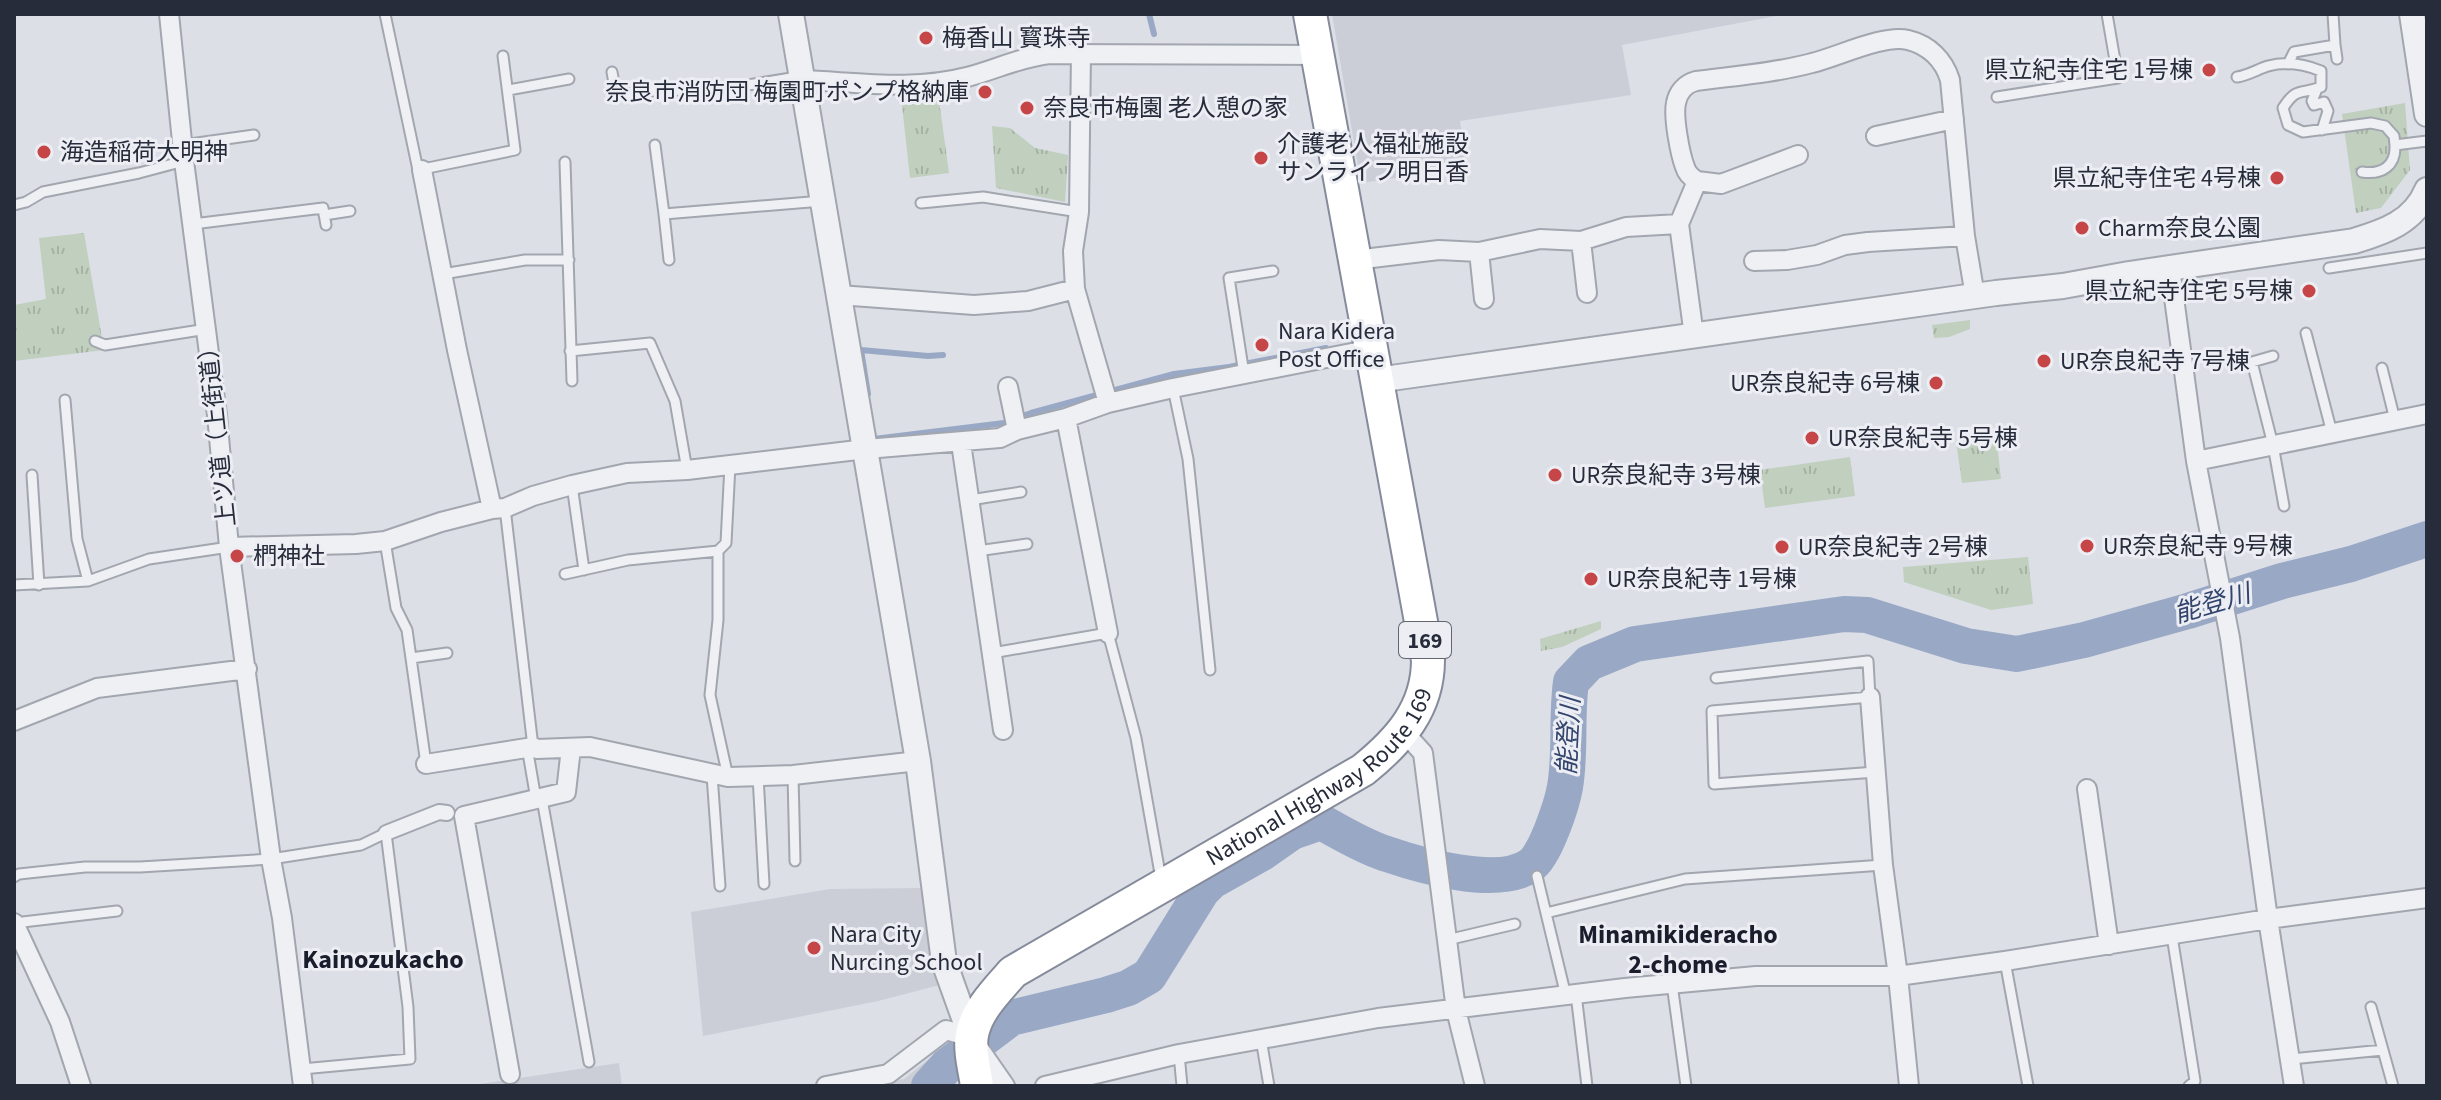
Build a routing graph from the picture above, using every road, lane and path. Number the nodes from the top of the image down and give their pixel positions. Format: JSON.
{"nodes":[{"id":1,"x":169,"y":14,"type":"edge"},
{"id":2,"x":385,"y":14,"type":"edge"},
{"id":3,"x":791,"y":14,"type":"edge"},
{"id":4,"x":1310,"y":14,"type":"edge"},
{"id":5,"x":2107,"y":14,"type":"edge"},
{"id":6,"x":2333,"y":14,"type":"edge"},
{"id":7,"x":2412,"y":14,"type":"edge"},
{"id":8,"x":2335,"y":45,"type":"junction"},
{"id":9,"x":1081,"y":52,"type":"junction"},
{"id":10,"x":1317,"y":55,"type":"junction"},
{"id":11,"x":503,"y":56,"type":"dead end"},
{"id":12,"x":2337,"y":59,"type":"dead end"},
{"id":13,"x":2288,"y":64,"type":"junction"},
{"id":14,"x":612,"y":72,"type":"dead end"},
{"id":15,"x":2237,"y":77,"type":"dead end"},
{"id":16,"x":569,"y":79,"type":"dead end"},
{"id":17,"x":802,"y":80,"type":"junction"},
{"id":18,"x":2425,"y":82,"type":"edge"},
{"id":19,"x":2317,"y":89,"type":"junction"},
{"id":20,"x":508,"y":90,"type":"junction"},
{"id":21,"x":1997,"y":97,"type":"dead end"},
{"id":22,"x":2427,"y":114,"type":"edge"},
{"id":23,"x":1954,"y":119,"type":"junction"},
{"id":24,"x":2322,"y":130,"type":"junction"},
{"id":25,"x":254,"y":135,"type":"dead end"},
{"id":26,"x":1876,"y":136,"type":"dead end"},
{"id":27,"x":2427,"y":141,"type":"edge"},
{"id":28,"x":655,"y":145,"type":"dead end"},
{"id":29,"x":2395,"y":145,"type":"junction"},
{"id":30,"x":183,"y":153,"type":"junction"},
{"id":31,"x":1798,"y":155,"type":"dead end"},
{"id":32,"x":565,"y":162,"type":"dead end"},
{"id":33,"x":422,"y":170,"type":"junction"},
{"id":34,"x":2362,"y":172,"type":"dead end"},
{"id":35,"x":1697,"y":181,"type":"junction"},
{"id":36,"x":2427,"y":190,"type":"edge"},
{"id":37,"x":822,"y":201,"type":"junction"},
{"id":38,"x":921,"y":203,"type":"dead end"},
{"id":39,"x":14,"y":205,"type":"edge"},
{"id":40,"x":350,"y":211,"type":"dead end"},
{"id":41,"x":1079,"y":212,"type":"junction"},
{"id":42,"x":664,"y":214,"type":"junction"},
{"id":43,"x":193,"y":224,"type":"junction"},
{"id":44,"x":1679,"y":224,"type":"junction"},
{"id":45,"x":1965,"y":236,"type":"junction"},
{"id":46,"x":1581,"y":241,"type":"junction"},
{"id":47,"x":1479,"y":252,"type":"junction"},
{"id":48,"x":2427,"y":253,"type":"edge"},
{"id":49,"x":569,"y":260,"type":"junction"},
{"id":50,"x":669,"y":260,"type":"dead end"},
{"id":51,"x":1355,"y":260,"type":"junction"},
{"id":52,"x":1754,"y":261,"type":"dead end"},
{"id":53,"x":2170,"y":268,"type":"junction"},
{"id":54,"x":2329,"y":268,"type":"dead end"},
{"id":55,"x":1273,"y":271,"type":"dead end"},
{"id":56,"x":443,"y":274,"type":"junction"},
{"id":57,"x":1075,"y":289,"type":"junction"},
{"id":58,"x":1587,"y":293,"type":"dead end"},
{"id":59,"x":839,"y":295,"type":"junction"},
{"id":60,"x":1975,"y":296,"type":"junction"},
{"id":61,"x":1484,"y":299,"type":"dead end"},
{"id":62,"x":207,"y":329,"type":"junction"},
{"id":63,"x":2306,"y":333,"type":"dead end"},
{"id":64,"x":1694,"y":336,"type":"junction"},
{"id":65,"x":95,"y":341,"type":"dead end"},
{"id":66,"x":570,"y":351,"type":"junction"},
{"id":67,"x":2273,"y":356,"type":"dead end"},
{"id":68,"x":1375,"y":364,"type":"junction"},
{"id":69,"x":2382,"y":368,"type":"dead end"},
{"id":70,"x":1244,"y":374,"type":"junction"},
{"id":71,"x":572,"y":381,"type":"dead end"},
{"id":72,"x":1008,"y":387,"type":"dead end"},
{"id":73,"x":1173,"y":388,"type":"junction"},
{"id":74,"x":65,"y":400,"type":"dead end"},
{"id":75,"x":1108,"y":403,"type":"junction"},
{"id":76,"x":2427,"y":414,"type":"edge"},
{"id":77,"x":1066,"y":418,"type":"junction"},
{"id":78,"x":2395,"y":420,"type":"junction"},
{"id":79,"x":1017,"y":430,"type":"junction"},
{"id":80,"x":2332,"y":433,"type":"junction"},
{"id":81,"x":961,"y":443,"type":"junction"},
{"id":82,"x":2273,"y":445,"type":"junction"},
{"id":83,"x":866,"y":449,"type":"junction"},
{"id":84,"x":2196,"y":461,"type":"junction"},
{"id":85,"x":730,"y":465,"type":"junction"},
{"id":86,"x":687,"y":470,"type":"junction"},
{"id":87,"x":32,"y":475,"type":"dead end"},
{"id":88,"x":572,"y":485,"type":"junction"},
{"id":89,"x":1021,"y":492,"type":"dead end"},
{"id":90,"x":970,"y":500,"type":"junction"},
{"id":91,"x":2284,"y":506,"type":"dead end"},
{"id":92,"x":498,"y":508,"type":"junction"},
{"id":93,"x":385,"y":541,"type":"junction"},
{"id":94,"x":1027,"y":544,"type":"dead end"},
{"id":95,"x":229,"y":547,"type":"junction"},
{"id":96,"x":718,"y":551,"type":"junction"},
{"id":97,"x":977,"y":551,"type":"junction"},
{"id":98,"x":584,"y":570,"type":"junction"},
{"id":99,"x":565,"y":574,"type":"dead end"},
{"id":100,"x":88,"y":581,"type":"junction"},
{"id":101,"x":14,"y":585,"type":"edge"},
{"id":102,"x":39,"y":585,"type":"junction"},
{"id":103,"x":1108,"y":633,"type":"junction"},
{"id":104,"x":447,"y":653,"type":"dead end"},
{"id":105,"x":992,"y":653,"type":"junction"},
{"id":106,"x":411,"y":658,"type":"junction"},
{"id":107,"x":247,"y":669,"type":"junction"},
{"id":108,"x":1210,"y":670,"type":"dead end"},
{"id":109,"x":1716,"y":678,"type":"dead end"},
{"id":110,"x":1870,"y":697,"type":"junction"},
{"id":111,"x":14,"y":721,"type":"edge"},
{"id":112,"x":1003,"y":730,"type":"dead end"},
{"id":113,"x":1403,"y":731,"type":"junction"},
{"id":114,"x":530,"y":747,"type":"junction"},
{"id":115,"x":571,"y":748,"type":"junction"},
{"id":116,"x":918,"y":761,"type":"junction"},
{"id":117,"x":426,"y":764,"type":"joint"},
{"id":118,"x":1876,"y":772,"type":"junction"},
{"id":119,"x":793,"y":775,"type":"junction"},
{"id":120,"x":720,"y":776,"type":"junction"},
{"id":121,"x":758,"y":776,"type":"junction"},
{"id":122,"x":2087,"y":789,"type":"dead end"},
{"id":123,"x":539,"y":799,"type":"junction"},
{"id":124,"x":455,"y":814,"type":"junction"},
{"id":125,"x":386,"y":833,"type":"junction"},
{"id":126,"x":271,"y":859,"type":"junction"},
{"id":127,"x":795,"y":861,"type":"dead end"},
{"id":128,"x":1883,"y":865,"type":"junction"},
{"id":129,"x":1537,"y":876,"type":"dead end"},
{"id":130,"x":14,"y":877,"type":"edge"},
{"id":131,"x":764,"y":884,"type":"dead end"},
{"id":132,"x":720,"y":886,"type":"dead end"},
{"id":133,"x":1163,"y":886,"type":"junction"},
{"id":134,"x":2427,"y":898,"type":"edge"},
{"id":135,"x":117,"y":911,"type":"dead end"},
{"id":136,"x":1546,"y":913,"type":"junction"},
{"id":137,"x":2268,"y":919,"type":"junction"},
{"id":138,"x":14,"y":923,"type":"edge"},
{"id":139,"x":1515,"y":924,"type":"dead end"},
{"id":140,"x":2172,"y":936,"type":"junction"},
{"id":141,"x":1447,"y":940,"type":"junction"},
{"id":142,"x":2109,"y":945,"type":"junction"},
{"id":143,"x":2005,"y":961,"type":"junction"},
{"id":144,"x":1898,"y":976,"type":"junction"},
{"id":145,"x":1672,"y":984,"type":"junction"},
{"id":146,"x":1571,"y":995,"type":"junction"},
{"id":147,"x":2371,"y":1007,"type":"dead end"},
{"id":148,"x":1456,"y":1010,"type":"junction"},
{"id":149,"x":971,"y":1037,"type":"junction"},
{"id":150,"x":1261,"y":1039,"type":"junction"},
{"id":151,"x":2383,"y":1050,"type":"junction"},
{"id":152,"x":1179,"y":1054,"type":"junction"},
{"id":153,"x":2291,"y":1059,"type":"junction"},
{"id":154,"x":589,"y":1062,"type":"dead end"},
{"id":155,"x":510,"y":1074,"type":"dead end"},
{"id":156,"x":302,"y":1077,"type":"edge"},
{"id":157,"x":81,"y":1086,"type":"edge"},
{"id":158,"x":826,"y":1086,"type":"edge"},
{"id":159,"x":976,"y":1086,"type":"edge"},
{"id":160,"x":1005,"y":1086,"type":"edge"},
{"id":161,"x":1045,"y":1086,"type":"edge"},
{"id":162,"x":1182,"y":1086,"type":"edge"},
{"id":163,"x":1269,"y":1086,"type":"edge"},
{"id":164,"x":1475,"y":1086,"type":"edge"},
{"id":165,"x":1587,"y":1086,"type":"edge"},
{"id":166,"x":1686,"y":1086,"type":"edge"},
{"id":167,"x":1909,"y":1086,"type":"edge"},
{"id":168,"x":2028,"y":1086,"type":"edge"},
{"id":169,"x":2189,"y":1086,"type":"edge"},
{"id":170,"x":2294,"y":1086,"type":"edge"},
{"id":171,"x":2393,"y":1086,"type":"edge"}],
"edges":[{"from":1,"to":30,"type":"street","name":"上ツ道（上街道）"},
{"from":2,"to":33,"type":"lane"},
{"from":3,"to":17,"type":"street"},
{"from":4,"to":10,"type":"highway","name":"National Highway Route 169","number":"169"},
{"from":5,"to":21,"type":"lane"},
{"from":6,"to":8,"type":"lane"},
{"from":7,"to":18,"type":"street"},
{"from":8,"to":12,"type":"lane"},
{"from":8,"to":13,"type":"lane"},
{"from":9,"to":10,"type":"street"},
{"from":9,"to":17,"type":"street"},
{"from":9,"to":41,"type":"street"},
{"from":10,"to":51,"type":"highway","name":"National Highway Route 169","number":"169"},
{"from":11,"to":20,"type":"lane"},
{"from":13,"to":15,"type":"lane"},
{"from":13,"to":19,"type":"lane"},
{"from":14,"to":17,"type":"lane"},
{"from":16,"to":20,"type":"lane"},
{"from":17,"to":37,"type":"street"},
{"from":18,"to":22,"type":"street"},
{"from":19,"to":24,"type":"lane"},
{"from":19,"to":24,"type":"lane"},
{"from":20,"to":33,"type":"lane"},
{"from":23,"to":26,"type":"street"},
{"from":23,"to":35,"type":"street"},
{"from":23,"to":45,"type":"street"},
{"from":24,"to":29,"type":"lane"},
{"from":25,"to":30,"type":"lane"},
{"from":27,"to":29,"type":"lane"},
{"from":28,"to":42,"type":"lane"},
{"from":29,"to":34,"type":"lane"},
{"from":30,"to":39,"type":"lane"},
{"from":30,"to":43,"type":"street","name":"上ツ道（上街道）"},
{"from":31,"to":35,"type":"street"},
{"from":32,"to":49,"type":"lane"},
{"from":33,"to":56,"type":"street"},
{"from":35,"to":44,"type":"street"},
{"from":36,"to":53,"type":"street"},
{"from":37,"to":42,"type":"lane"},
{"from":37,"to":59,"type":"street"},
{"from":38,"to":41,"type":"lane"},
{"from":40,"to":43,"type":"lane"},
{"from":41,"to":57,"type":"street"},
{"from":42,"to":50,"type":"lane"},
{"from":43,"to":62,"type":"street","name":"上ツ道（上街道）"},
{"from":44,"to":46,"type":"street"},
{"from":44,"to":64,"type":"street"},
{"from":45,"to":52,"type":"street"},
{"from":45,"to":60,"type":"street"},
{"from":46,"to":47,"type":"street"},
{"from":46,"to":58,"type":"street"},
{"from":47,"to":51,"type":"street"},
{"from":47,"to":61,"type":"street"},
{"from":48,"to":54,"type":"lane"},
{"from":49,"to":56,"type":"lane"},
{"from":49,"to":66,"type":"lane"},
{"from":51,"to":68,"type":"highway","name":"National Highway Route 169","number":"169"},
{"from":53,"to":60,"type":"street"},
{"from":53,"to":84,"type":"street"},
{"from":55,"to":70,"type":"lane"},
{"from":56,"to":92,"type":"street"},
{"from":57,"to":59,"type":"street"},
{"from":57,"to":75,"type":"street"},
{"from":59,"to":83,"type":"street"},
{"from":60,"to":64,"type":"street"},
{"from":62,"to":65,"type":"lane"},
{"from":62,"to":95,"type":"street","name":"上ツ道（上街道）"},
{"from":63,"to":80,"type":"lane"},
{"from":64,"to":68,"type":"street"},
{"from":66,"to":71,"type":"lane"},
{"from":66,"to":86,"type":"lane"},
{"from":67,"to":82,"type":"lane"},
{"from":68,"to":70,"type":"street"},
{"from":68,"to":113,"type":"highway","name":"National Highway Route 169","number":"169"},
{"from":69,"to":78,"type":"lane"},
{"from":70,"to":73,"type":"street"},
{"from":72,"to":79,"type":"street"},
{"from":73,"to":75,"type":"street"},
{"from":73,"to":108,"type":"lane"},
{"from":74,"to":100,"type":"lane"},
{"from":75,"to":77,"type":"street"},
{"from":76,"to":78,"type":"street"},
{"from":77,"to":79,"type":"street"},
{"from":77,"to":103,"type":"street"},
{"from":78,"to":80,"type":"street"},
{"from":79,"to":81,"type":"street"},
{"from":80,"to":82,"type":"street"},
{"from":81,"to":83,"type":"street"},
{"from":81,"to":90,"type":"street"},
{"from":82,"to":84,"type":"street"},
{"from":82,"to":91,"type":"lane"},
{"from":83,"to":85,"type":"street"},
{"from":83,"to":116,"type":"street"},
{"from":84,"to":137,"type":"street"},
{"from":85,"to":86,"type":"street"},
{"from":85,"to":96,"type":"lane"},
{"from":86,"to":88,"type":"street"},
{"from":87,"to":102,"type":"lane"},
{"from":88,"to":92,"type":"street"},
{"from":88,"to":98,"type":"lane"},
{"from":89,"to":90,"type":"lane"},
{"from":90,"to":97,"type":"street"},
{"from":92,"to":93,"type":"street"},
{"from":92,"to":114,"type":"lane"},
{"from":93,"to":95,"type":"street"},
{"from":93,"to":106,"type":"lane"},
{"from":94,"to":97,"type":"lane"},
{"from":95,"to":100,"type":"lane"},
{"from":95,"to":107,"type":"street","name":"上ツ道（上街道）"},
{"from":96,"to":98,"type":"lane"},
{"from":96,"to":120,"type":"lane"},
{"from":97,"to":105,"type":"street"},
{"from":98,"to":99,"type":"lane"},
{"from":100,"to":102,"type":"lane"},
{"from":101,"to":102,"type":"lane"},
{"from":103,"to":105,"type":"lane"},
{"from":103,"to":133,"type":"lane"},
{"from":104,"to":106,"type":"lane"},
{"from":105,"to":112,"type":"street"},
{"from":106,"to":117,"type":"lane"},
{"from":107,"to":111,"type":"street"},
{"from":107,"to":126,"type":"street","name":"上ツ道（上街道）"},
{"from":109,"to":110,"type":"lane"},
{"from":110,"to":118,"type":"street"},
{"from":110,"to":118,"type":"lane"},
{"from":113,"to":133,"type":"highway","name":"National Highway Route 169","number":"169"},
{"from":113,"to":141,"type":"street"},
{"from":114,"to":115,"type":"street"},
{"from":114,"to":117,"type":"street"},
{"from":114,"to":123,"type":"lane"},
{"from":115,"to":120,"type":"street"},
{"from":115,"to":123,"type":"street"},
{"from":116,"to":119,"type":"street"},
{"from":116,"to":149,"type":"street"},
{"from":118,"to":128,"type":"street"},
{"from":119,"to":121,"type":"street"},
{"from":119,"to":127,"type":"lane"},
{"from":120,"to":121,"type":"street"},
{"from":120,"to":132,"type":"lane"},
{"from":121,"to":131,"type":"lane"},
{"from":122,"to":142,"type":"street"},
{"from":123,"to":124,"type":"street"},
{"from":123,"to":154,"type":"lane"},
{"from":124,"to":125,"type":"street"},
{"from":124,"to":155,"type":"street"},
{"from":125,"to":126,"type":"lane"},
{"from":125,"to":156,"type":"lane"},
{"from":126,"to":130,"type":"lane"},
{"from":126,"to":156,"type":"street","name":"上ツ道（上街道）"},
{"from":128,"to":136,"type":"lane"},
{"from":128,"to":144,"type":"street"},
{"from":129,"to":136,"type":"lane"},
{"from":133,"to":149,"type":"highway","name":"National Highway Route 169","number":"169"},
{"from":134,"to":137,"type":"street"},
{"from":135,"to":138,"type":"lane"},
{"from":136,"to":146,"type":"lane"},
{"from":137,"to":140,"type":"street"},
{"from":137,"to":153,"type":"street"},
{"from":138,"to":157,"type":"street"},
{"from":139,"to":141,"type":"lane"},
{"from":140,"to":142,"type":"street"},
{"from":140,"to":169,"type":"lane"},
{"from":141,"to":148,"type":"street"},
{"from":142,"to":143,"type":"street"},
{"from":143,"to":144,"type":"street"},
{"from":143,"to":168,"type":"lane"},
{"from":144,"to":145,"type":"street"},
{"from":144,"to":167,"type":"street"},
{"from":145,"to":146,"type":"street"},
{"from":145,"to":166,"type":"lane"},
{"from":146,"to":148,"type":"street"},
{"from":146,"to":165,"type":"lane"},
{"from":147,"to":151,"type":"lane"},
{"from":148,"to":150,"type":"street"},
{"from":148,"to":164,"type":"street"},
{"from":149,"to":158,"type":"street"},
{"from":149,"to":159,"type":"highway"},
{"from":149,"to":160,"type":"street"},
{"from":150,"to":152,"type":"street"},
{"from":150,"to":163,"type":"lane"},
{"from":151,"to":153,"type":"lane"},
{"from":151,"to":171,"type":"lane"},
{"from":152,"to":161,"type":"street"},
{"from":152,"to":162,"type":"lane"},
{"from":153,"to":170,"type":"street"}]}
